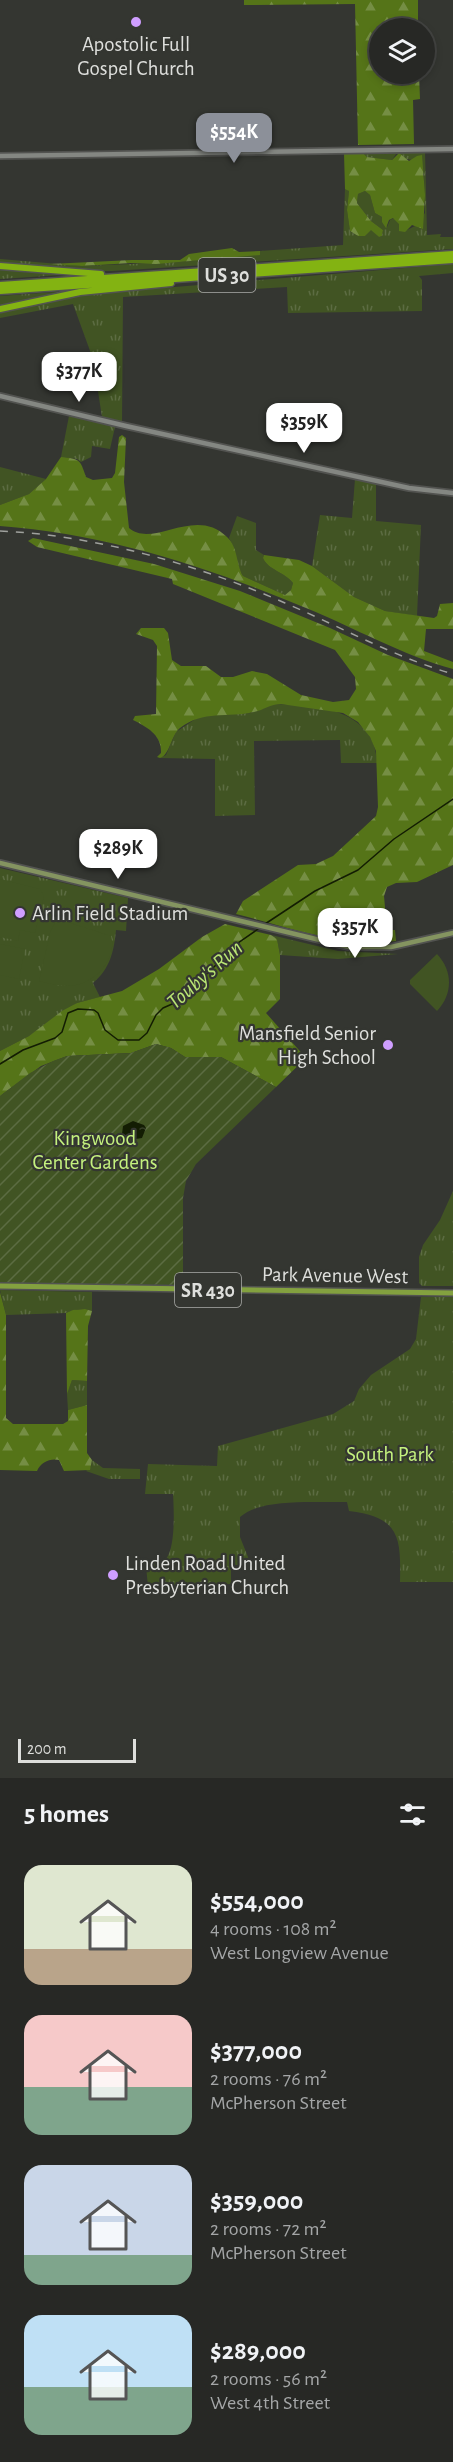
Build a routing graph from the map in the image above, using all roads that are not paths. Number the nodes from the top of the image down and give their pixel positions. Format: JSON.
{"nodes":[{"id":1,"x":453,"y":149,"type":"edge"},
{"id":2,"x":0,"y":156,"type":"edge"},
{"id":3,"x":453,"y":254,"type":"edge"},
{"id":4,"x":453,"y":260,"type":"edge"},
{"id":5,"x":0,"y":266,"type":"edge"},
{"id":6,"x":219,"y":270,"type":"junction"},
{"id":7,"x":247,"y":274,"type":"junction"},
{"id":8,"x":0,"y":285,"type":"edge"},
{"id":9,"x":0,"y":291,"type":"edge"},
{"id":10,"x":0,"y":309,"type":"edge"},
{"id":11,"x":0,"y":396,"type":"edge"},
{"id":12,"x":453,"y":493,"type":"edge"},
{"id":13,"x":0,"y":863,"type":"edge"},
{"id":14,"x":453,"y":933,"type":"edge"},
{"id":15,"x":0,"y":1286,"type":"edge"},
{"id":16,"x":453,"y":1293,"type":"edge"}],
"edges":[{"from":1,"to":2,"type":"street"},
{"from":3,"to":6,"type":"highway","number":"US 30"},
{"from":4,"to":7,"type":"highway","number":"US 30"},
{"from":5,"to":6,"type":"highway"},
{"from":6,"to":8,"type":"highway","number":"US 30"},
{"from":7,"to":9,"type":"highway","number":"US 30"},
{"from":7,"to":10,"type":"highway"},
{"from":11,"to":12,"type":"street"},
{"from":13,"to":14,"type":"main road"},
{"from":15,"to":16,"type":"main road","name":"Park Avenue West","number":"SR 430"}]}
